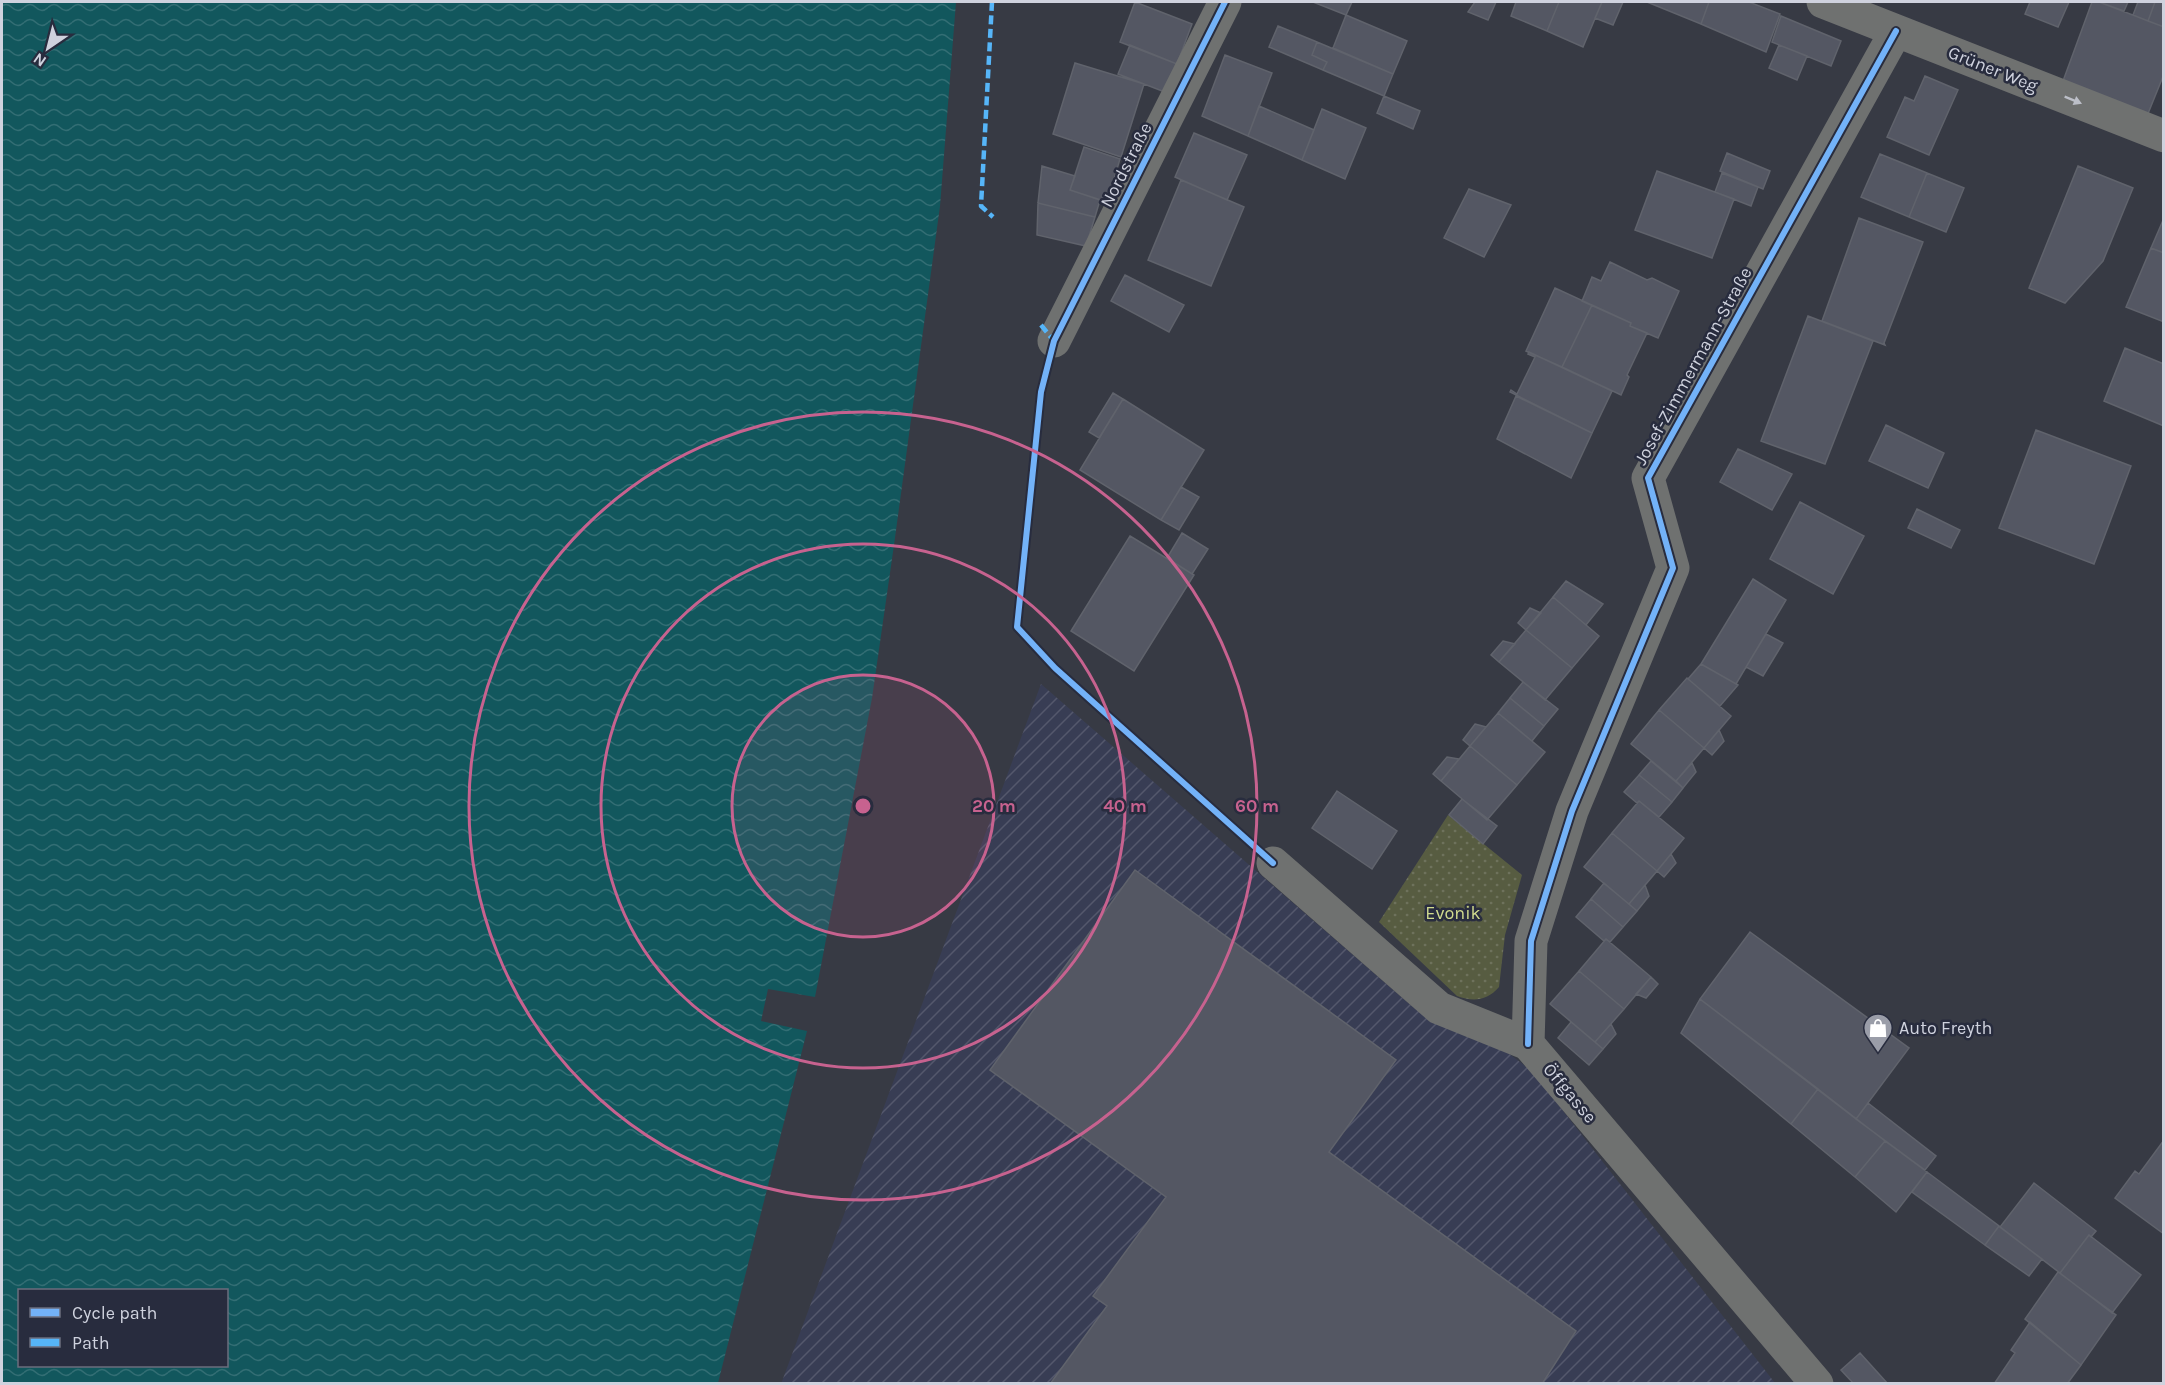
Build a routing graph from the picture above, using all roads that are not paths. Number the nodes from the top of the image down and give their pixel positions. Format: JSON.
{"nodes":[{"id":1,"x":1225,"y":2,"type":"edge"},
{"id":2,"x":1823,"y":2,"type":"edge"},
{"id":3,"x":1896,"y":31,"type":"junction"},
{"id":4,"x":2163,"y":136,"type":"edge"},
{"id":5,"x":1054,"y":341,"type":"dead end"},
{"id":6,"x":1273,"y":863,"type":"dead end"},
{"id":7,"x":1528,"y":1044,"type":"junction"},
{"id":8,"x":1817,"y":1383,"type":"edge"}],
"edges":[{"from":1,"to":5,"type":"street","name":"Nordstraße"},
{"from":2,"to":3,"type":"street","name":"Grüner Weg"},
{"from":3,"to":4,"type":"street","name":"Grüner Weg","one_way":true},
{"from":3,"to":7,"type":"street","name":"Josef-Zimmermann-Straße"},
{"from":6,"to":7,"type":"street","name":"Öffgasse"},
{"from":7,"to":8,"type":"street","name":"Öffgasse"}]}
